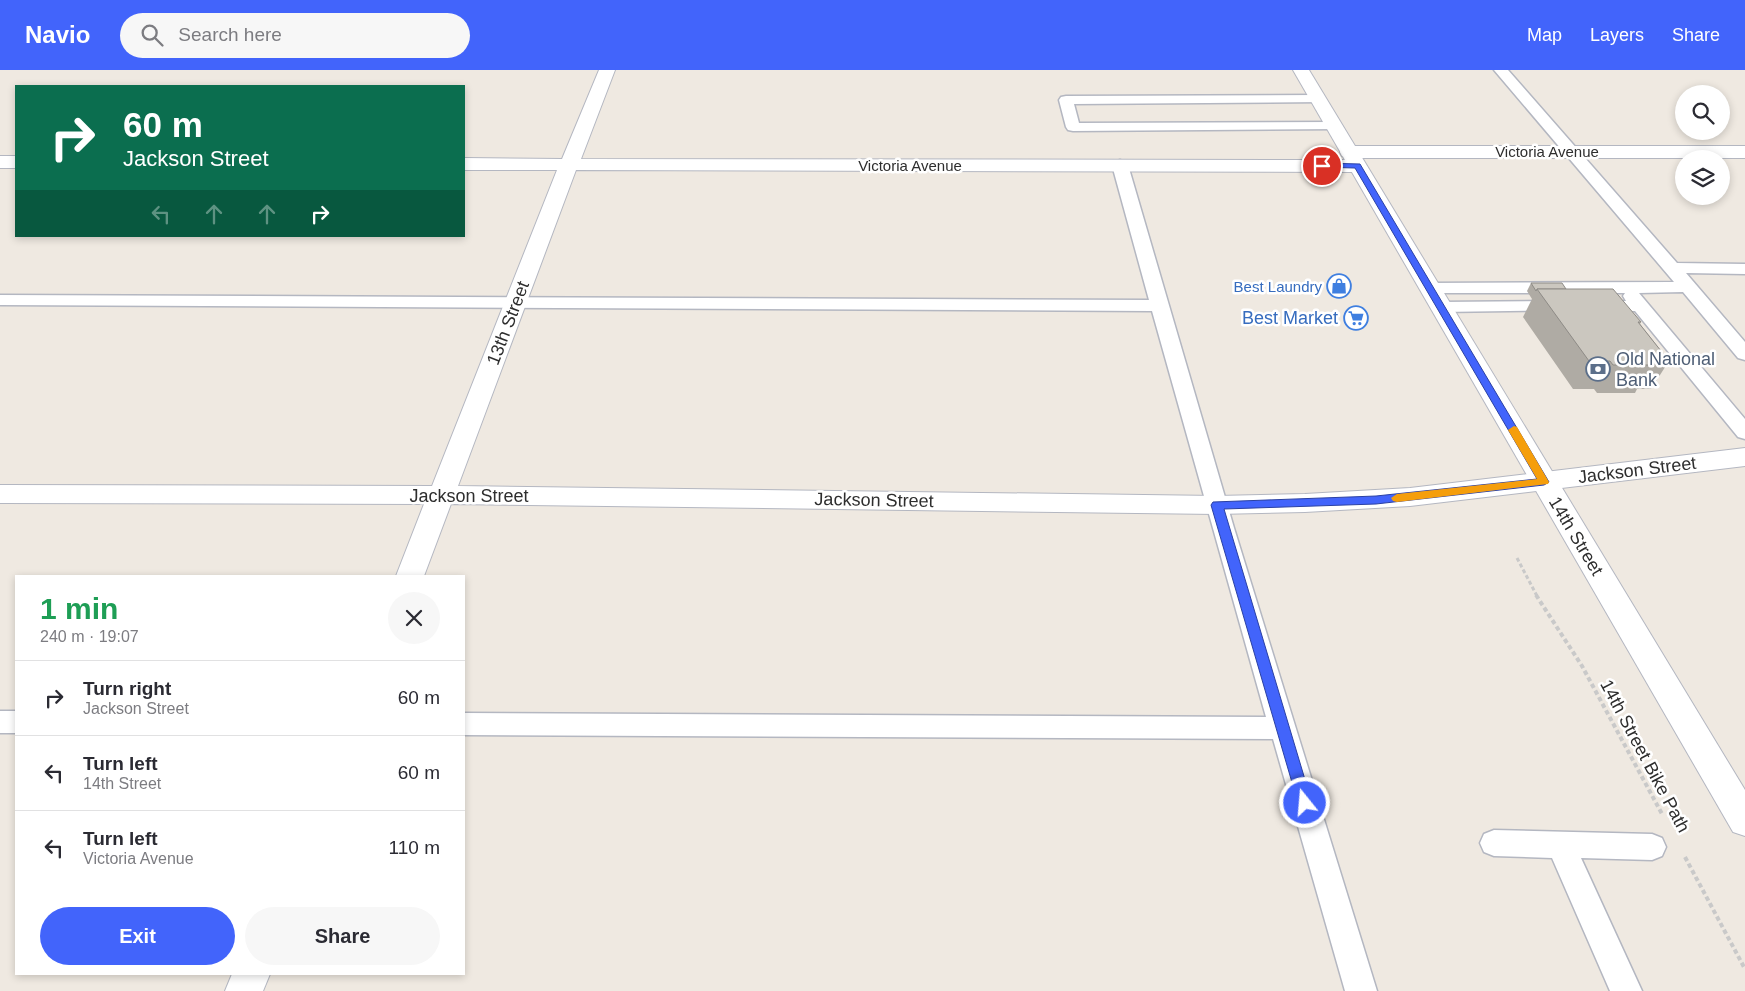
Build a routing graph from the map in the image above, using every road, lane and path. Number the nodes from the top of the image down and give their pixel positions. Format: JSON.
{"nodes":[{"id":1,"x":608,"y":70,"type":"edge"},
{"id":2,"x":1301,"y":70,"type":"edge"},
{"id":3,"x":1501,"y":70,"type":"edge"},
{"id":4,"x":1318,"y":99,"type":"junction"},
{"id":5,"x":1334,"y":126,"type":"junction"},
{"id":6,"x":1569,"y":151,"type":"junction"},
{"id":7,"x":1745,"y":152,"type":"edge"},
{"id":8,"x":1353,"y":159,"type":"junction"},
{"id":9,"x":0,"y":162,"type":"edge"},
{"id":10,"x":15,"y":162,"type":"edge"},
{"id":11,"x":465,"y":164,"type":"edge"},
{"id":12,"x":569,"y":164,"type":"junction"},
{"id":13,"x":1120,"y":165,"type":"junction"},
{"id":14,"x":1674,"y":268,"type":"junction"},
{"id":15,"x":1745,"y":268,"type":"edge"},
{"id":16,"x":1689,"y":287,"type":"junction"},
{"id":17,"x":1633,"y":297,"type":"junction"},
{"id":18,"x":1435,"y":298,"type":"junction"},
{"id":19,"x":0,"y":300,"type":"edge"},
{"id":20,"x":517,"y":302,"type":"junction"},
{"id":21,"x":1161,"y":306,"type":"junction"},
{"id":22,"x":1745,"y":354,"type":"edge"},
{"id":23,"x":1745,"y":432,"type":"edge"},
{"id":24,"x":1745,"y":457,"type":"edge"},
{"id":25,"x":1544,"y":482,"type":"junction"},
{"id":26,"x":0,"y":494,"type":"edge"},
{"id":27,"x":442,"y":495,"type":"junction"},
{"id":28,"x":1217,"y":505,"type":"junction"},
{"id":29,"x":1517,"y":558,"type":"dead end"},
{"id":30,"x":410,"y":575,"type":"edge"},
{"id":31,"x":0,"y":722,"type":"edge"},
{"id":32,"x":15,"y":722,"type":"edge"},
{"id":33,"x":465,"y":724,"type":"edge"},
{"id":34,"x":1282,"y":728,"type":"junction"},
{"id":35,"x":1745,"y":821,"type":"edge"},
{"id":36,"x":1666,"y":822,"type":"dead end"},
{"id":37,"x":1494,"y":843,"type":"dead end"},
{"id":38,"x":1561,"y":845,"type":"junction"},
{"id":39,"x":1666,"y":847,"type":"joint"},
{"id":40,"x":1745,"y":969,"type":"edge"},
{"id":41,"x":251,"y":975,"type":"edge"},
{"id":42,"x":244,"y":991,"type":"edge"},
{"id":43,"x":1361,"y":991,"type":"edge"},
{"id":44,"x":1626,"y":991,"type":"edge"}],
"edges":[{"from":1,"to":12,"type":"street","name":"13th Street"},
{"from":2,"to":4,"type":"street","name":"14th Street"},
{"from":3,"to":6,"type":"lane"},
{"from":4,"to":5,"type":"street","name":"14th Street"},
{"from":4,"to":5,"type":"lane"},
{"from":5,"to":8,"type":"street","name":"14th Street"},
{"from":6,"to":7,"type":"street","name":"Victoria Avenue"},
{"from":6,"to":8,"type":"street","name":"Victoria Avenue"},
{"from":6,"to":14,"type":"lane"},
{"from":8,"to":13,"type":"street","name":"Victoria Avenue"},
{"from":8,"to":18,"type":"street","name":"14th Street"},
{"from":9,"to":10,"type":"street"},
{"from":11,"to":12,"type":"street","name":"Victoria Avenue"},
{"from":12,"to":13,"type":"street","name":"Victoria Avenue"},
{"from":12,"to":20,"type":"street","name":"13th Street"},
{"from":13,"to":21,"type":"lane"},
{"from":14,"to":15,"type":"lane"},
{"from":14,"to":16,"type":"lane"},
{"from":16,"to":17,"type":"lane"},
{"from":16,"to":22,"type":"lane"},
{"from":17,"to":18,"type":"lane"},
{"from":17,"to":18,"type":"lane"},
{"from":17,"to":23,"type":"lane"},
{"from":18,"to":25,"type":"street","name":"14th Street"},
{"from":19,"to":20,"type":"lane"},
{"from":20,"to":21,"type":"lane"},
{"from":20,"to":27,"type":"street","name":"13th Street"},
{"from":21,"to":28,"type":"lane"},
{"from":24,"to":25,"type":"street","name":"Jackson Street"},
{"from":25,"to":28,"type":"street","name":"Jackson Street"},
{"from":25,"to":35,"type":"street","name":"14th Street"},
{"from":26,"to":27,"type":"street","name":"Jackson Street"},
{"from":27,"to":28,"type":"street","name":"Jackson Street"},
{"from":27,"to":30,"type":"street","name":"13th Street"},
{"from":28,"to":34,"type":"lane"},
{"from":29,"to":36,"type":"path","name":"14th Street Bike Path"},
{"from":31,"to":32,"type":"lane"},
{"from":33,"to":34,"type":"lane"},
{"from":34,"to":43,"type":"lane"},
{"from":37,"to":38,"type":"lane"},
{"from":38,"to":39,"type":"lane"},
{"from":38,"to":44,"type":"lane"},
{"from":39,"to":40,"type":"path","name":"14th Street Bike Path"},
{"from":41,"to":42,"type":"street"}]}
